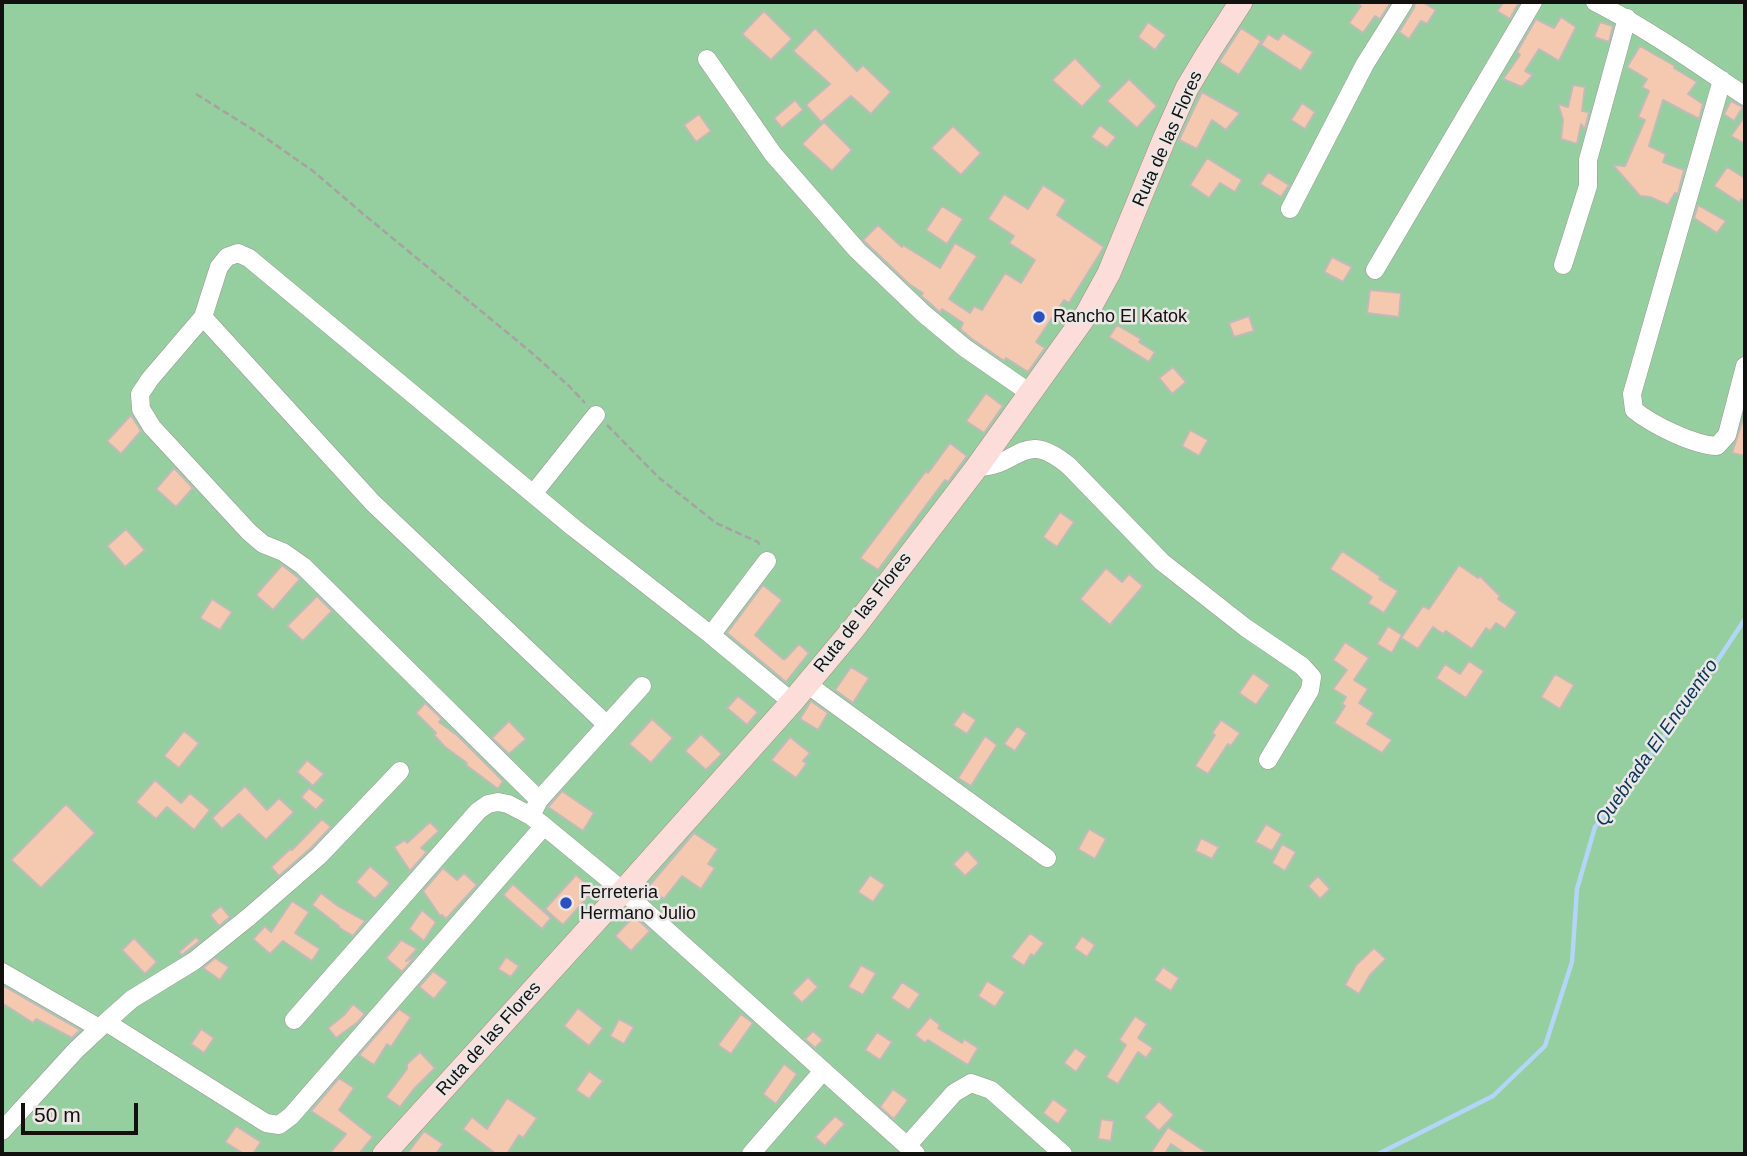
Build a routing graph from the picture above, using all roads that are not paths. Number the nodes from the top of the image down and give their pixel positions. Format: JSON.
{"nodes":[{"id":1,"x":1241,"y":2,"type":"edge"},
{"id":2,"x":1404,"y":2,"type":"edge"},
{"id":3,"x":1533,"y":2,"type":"edge"},
{"id":4,"x":1595,"y":2,"type":"edge"},
{"id":5,"x":1628,"y":18,"type":"junction"},
{"id":6,"x":707,"y":59,"type":"dead end"},
{"id":7,"x":1722,"y":80,"type":"junction"},
{"id":8,"x":1745,"y":96,"type":"edge"},
{"id":9,"x":1290,"y":209,"type":"dead end"},
{"id":10,"x":1563,"y":265,"type":"dead end"},
{"id":11,"x":1374,"y":270,"type":"dead end"},
{"id":12,"x":203,"y":317,"type":"junction"},
{"id":13,"x":1745,"y":366,"type":"edge"},
{"id":14,"x":1030,"y":393,"type":"junction"},
{"id":15,"x":596,"y":415,"type":"road end"},
{"id":16,"x":977,"y":467,"type":"junction"},
{"id":17,"x":533,"y":494,"type":"junction"},
{"id":18,"x":767,"y":561,"type":"road end"},
{"id":19,"x":711,"y":635,"type":"junction"},
{"id":20,"x":807,"y":684,"type":"junction"},
{"id":21,"x":642,"y":687,"type":"dead end"},
{"id":22,"x":792,"y":702,"type":"junction"},
{"id":23,"x":607,"y":725,"type":"junction"},
{"id":24,"x":1268,"y":760,"type":"dead end"},
{"id":25,"x":400,"y":771,"type":"dead end"},
{"id":26,"x":538,"y":814,"type":"junction"},
{"id":27,"x":1047,"y":858,"type":"dead end"},
{"id":28,"x":623,"y":891,"type":"junction"},
{"id":29,"x":2,"y":972,"type":"edge"},
{"id":30,"x":294,"y":1020,"type":"dead end"},
{"id":31,"x":102,"y":1025,"type":"junction"},
{"id":32,"x":822,"y":1071,"type":"junction"},
{"id":33,"x":2,"y":1131,"type":"edge"},
{"id":34,"x":911,"y":1150,"type":"edge"},
{"id":35,"x":384,"y":1154,"type":"edge"},
{"id":36,"x":751,"y":1154,"type":"edge"},
{"id":37,"x":1063,"y":1154,"type":"edge"}],
"edges":[{"from":1,"to":14,"type":"main road","name":"Ruta de las Flores"},
{"from":2,"to":9,"type":"street"},
{"from":3,"to":11,"type":"street"},
{"from":4,"to":5,"type":"street"},
{"from":5,"to":7,"type":"street"},
{"from":5,"to":10,"type":"street"},
{"from":6,"to":14,"type":"street"},
{"from":7,"to":8,"type":"street"},
{"from":7,"to":13,"type":"street"},
{"from":12,"to":17,"type":"street"},
{"from":12,"to":23,"type":"street"},
{"from":12,"to":26,"type":"street"},
{"from":14,"to":16,"type":"main road","name":"Ruta de las Flores"},
{"from":15,"to":17,"type":"street"},
{"from":16,"to":20,"type":"main road","name":"Ruta de las Flores"},
{"from":16,"to":24,"type":"street"},
{"from":17,"to":19,"type":"street"},
{"from":18,"to":19,"type":"street"},
{"from":19,"to":22,"type":"street"},
{"from":20,"to":22,"type":"main road","name":"Ruta de las Flores"},
{"from":20,"to":27,"type":"street"},
{"from":21,"to":23,"type":"street"},
{"from":22,"to":28,"type":"main road","name":"Ruta de las Flores"},
{"from":23,"to":26,"type":"street"},
{"from":25,"to":31,"type":"street"},
{"from":26,"to":28,"type":"street"},
{"from":26,"to":30,"type":"street"},
{"from":26,"to":31,"type":"street"},
{"from":28,"to":32,"type":"street"},
{"from":28,"to":35,"type":"main road","name":"Ruta de las Flores"},
{"from":29,"to":31,"type":"street"},
{"from":31,"to":33,"type":"street"},
{"from":32,"to":34,"type":"street"},
{"from":32,"to":36,"type":"street"},
{"from":34,"to":37,"type":"street"}]}
